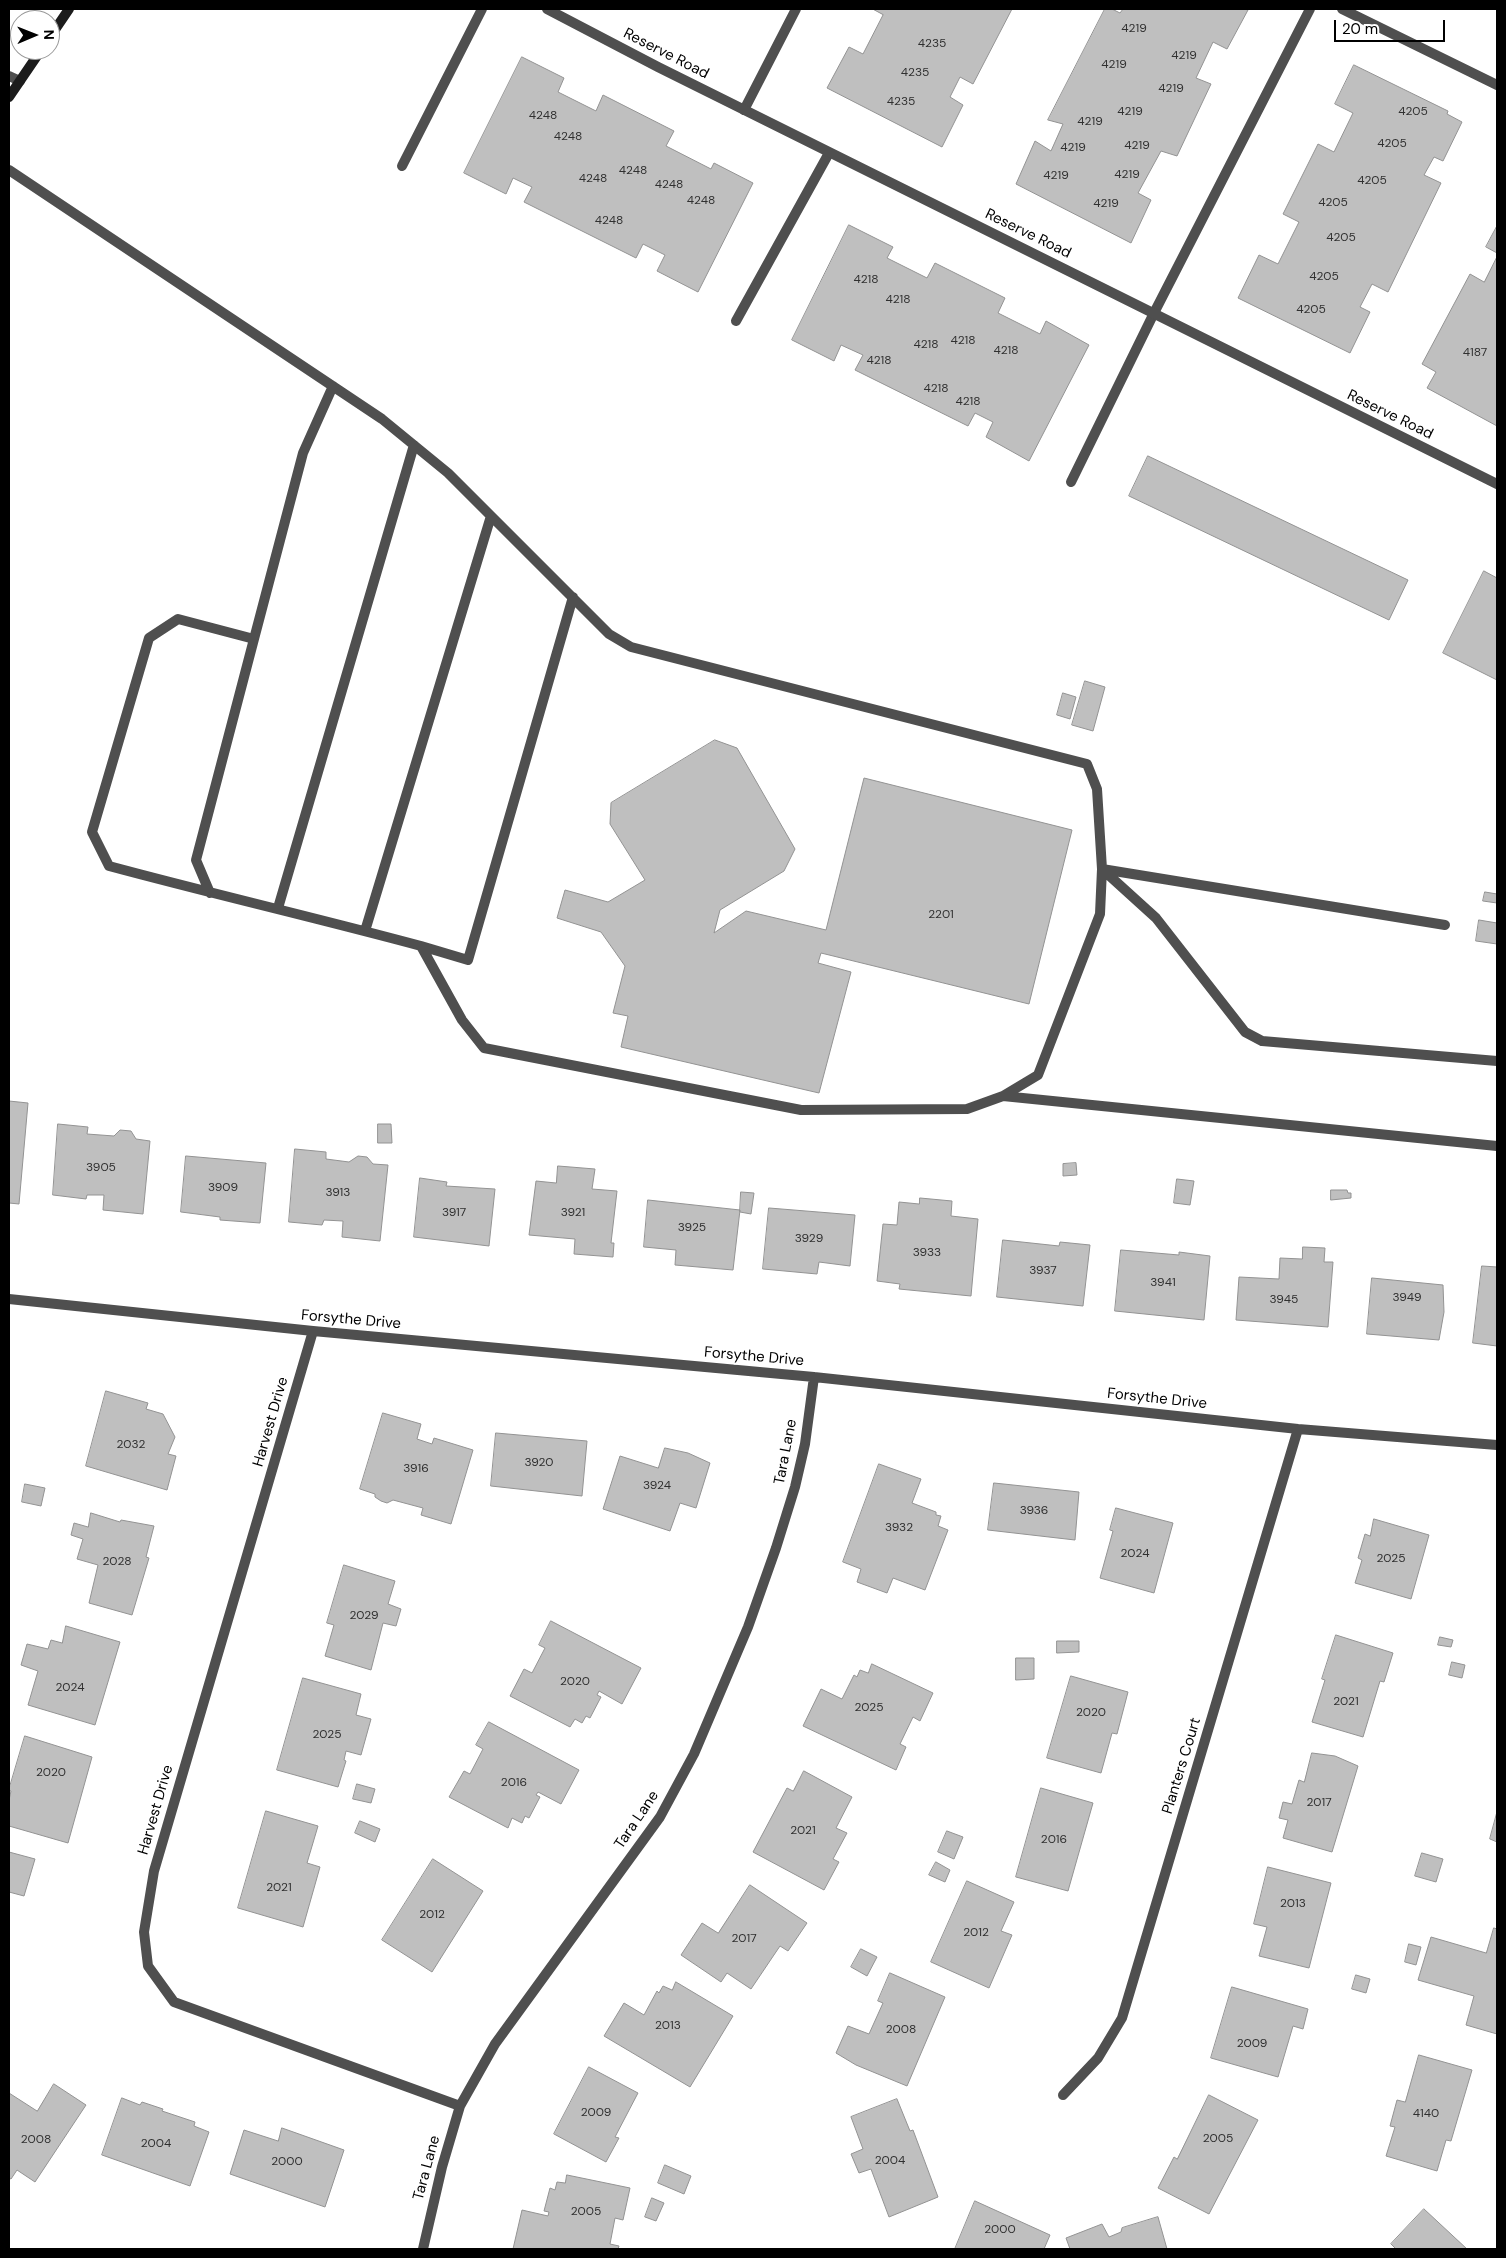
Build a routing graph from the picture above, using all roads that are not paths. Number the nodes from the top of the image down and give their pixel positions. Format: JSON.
{"nodes":[{"id":1,"x":69,"y":9,"type":"edge"},
{"id":2,"x":482,"y":9,"type":"edge"},
{"id":3,"x":547,"y":9,"type":"edge"},
{"id":4,"x":796,"y":9,"type":"edge"},
{"id":5,"x":1310,"y":9,"type":"edge"},
{"id":6,"x":1342,"y":9,"type":"edge"},
{"id":7,"x":60,"y":22,"type":"edge"},
{"id":8,"x":34,"y":60,"type":"edge"},
{"id":9,"x":9,"y":76,"type":"edge"},
{"id":10,"x":20,"y":82,"type":"junction"},
{"id":11,"x":1497,"y":85,"type":"edge"},
{"id":12,"x":9,"y":97,"type":"edge"},
{"id":13,"x":744,"y":110,"type":"junction"},
{"id":14,"x":830,"y":152,"type":"junction"},
{"id":15,"x":402,"y":166,"type":"dead end"},
{"id":16,"x":9,"y":170,"type":"edge"},
{"id":17,"x":1154,"y":313,"type":"junction"},
{"id":18,"x":736,"y":321,"type":"dead end"},
{"id":19,"x":333,"y":386,"type":"junction"},
{"id":20,"x":414,"y":445,"type":"junction"},
{"id":21,"x":1071,"y":482,"type":"dead end"},
{"id":22,"x":1497,"y":484,"type":"edge"},
{"id":23,"x":491,"y":516,"type":"junction"},
{"id":24,"x":573,"y":597,"type":"junction"},
{"id":25,"x":254,"y":639,"type":"junction"},
{"id":26,"x":1102,"y":869,"type":"junction"},
{"id":27,"x":210,"y":893,"type":"junction"},
{"id":28,"x":278,"y":908,"type":"junction"},
{"id":29,"x":1445,"y":925,"type":"dead end"},
{"id":30,"x":365,"y":931,"type":"junction"},
{"id":31,"x":421,"y":946,"type":"junction"},
{"id":32,"x":1497,"y":1061,"type":"edge"},
{"id":33,"x":1003,"y":1096,"type":"junction"},
{"id":34,"x":1497,"y":1146,"type":"edge"},
{"id":35,"x":9,"y":1299,"type":"edge"},
{"id":36,"x":313,"y":1331,"type":"junction"},
{"id":37,"x":814,"y":1377,"type":"junction"},
{"id":38,"x":1298,"y":1430,"type":"junction"},
{"id":39,"x":1497,"y":1446,"type":"edge"},
{"id":40,"x":1063,"y":2095,"type":"dead end"},
{"id":41,"x":460,"y":2106,"type":"junction"},
{"id":42,"x":423,"y":2249,"type":"edge"}],
"edges":[{"from":1,"to":7,"type":"street"},
{"from":2,"to":15,"type":"street"},
{"from":3,"to":13,"type":"street","name":"Reserve Road"},
{"from":4,"to":13,"type":"street"},
{"from":5,"to":17,"type":"street"},
{"from":6,"to":11,"type":"street"},
{"from":8,"to":10,"type":"street"},
{"from":9,"to":10,"type":"street"},
{"from":10,"to":12,"type":"street"},
{"from":13,"to":14,"type":"street","name":"Reserve Road"},
{"from":14,"to":17,"type":"street","name":"Reserve Road"},
{"from":14,"to":18,"type":"street"},
{"from":16,"to":19,"type":"street"},
{"from":17,"to":21,"type":"street"},
{"from":17,"to":22,"type":"street","name":"Reserve Road"},
{"from":19,"to":20,"type":"street"},
{"from":19,"to":25,"type":"street"},
{"from":20,"to":23,"type":"street"},
{"from":20,"to":28,"type":"street"},
{"from":23,"to":24,"type":"street"},
{"from":23,"to":30,"type":"street"},
{"from":24,"to":26,"type":"street"},
{"from":24,"to":31,"type":"street"},
{"from":25,"to":27,"type":"street"},
{"from":25,"to":27,"type":"street"},
{"from":26,"to":29,"type":"street"},
{"from":26,"to":32,"type":"street"},
{"from":26,"to":33,"type":"street"},
{"from":27,"to":28,"type":"street"},
{"from":28,"to":30,"type":"street"},
{"from":30,"to":31,"type":"street"},
{"from":31,"to":33,"type":"street"},
{"from":33,"to":34,"type":"street"},
{"from":35,"to":36,"type":"street","name":"Forsythe Drive"},
{"from":36,"to":37,"type":"street","name":"Forsythe Drive"},
{"from":36,"to":41,"type":"street","name":"Harvest Drive"},
{"from":37,"to":38,"type":"street","name":"Forsythe Drive"},
{"from":37,"to":41,"type":"street","name":"Tara Lane"},
{"from":38,"to":39,"type":"street","name":"Forsythe Drive"},
{"from":38,"to":40,"type":"street","name":"Planters Court"},
{"from":41,"to":42,"type":"street","name":"Tara Lane"}]}
